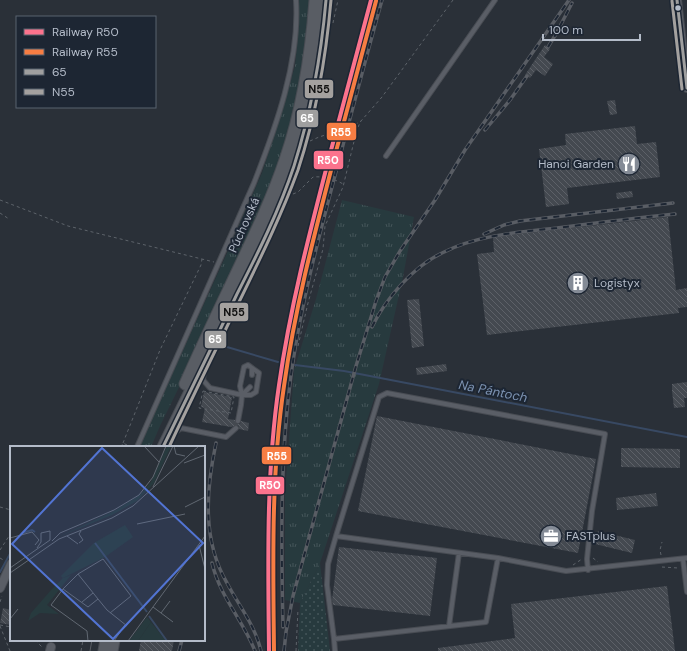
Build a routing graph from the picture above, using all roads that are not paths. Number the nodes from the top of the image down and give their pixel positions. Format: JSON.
{"nodes":[{"id":1,"x":296,"y":0,"type":"edge"},
{"id":2,"x":316,"y":0,"type":"edge"},
{"id":3,"x":326,"y":0,"type":"edge"},
{"id":4,"x":495,"y":0,"type":"edge"},
{"id":5,"x":677,"y":0,"type":"edge"},
{"id":6,"x":684,"y":27,"type":"edge"},
{"id":7,"x":318,"y":35,"type":"junction"},
{"id":8,"x":687,"y":88,"type":"edge"},
{"id":9,"x":386,"y":156,"type":"dead end"},
{"id":10,"x":220,"y":329,"type":"junction"},
{"id":11,"x":252,"y":368,"type":"junction"},
{"id":12,"x":252,"y":375,"type":"dead end"},
{"id":13,"x":250,"y":387,"type":"dead end"},
{"id":14,"x":242,"y":395,"type":"junction"},
{"id":15,"x":238,"y":421,"type":"dead end"},
{"id":16,"x":236,"y":428,"type":"dead end"},
{"id":17,"x":161,"y":445,"type":"edge"},
{"id":18,"x":136,"y":446,"type":"edge"},
{"id":19,"x":336,"y":536,"type":"junction"},
{"id":20,"x":459,"y":553,"type":"junction"},
{"id":21,"x":498,"y":558,"type":"junction"},
{"id":22,"x":685,"y":559,"type":"edge"},
{"id":23,"x":10,"y":566,"type":"edge"},
{"id":24,"x":588,"y":570,"type":"junction"},
{"id":25,"x":0,"y":588,"type":"edge"},
{"id":26,"x":687,"y":592,"type":"edge"},
{"id":27,"x":449,"y":626,"type":"junction"},
{"id":28,"x":334,"y":639,"type":"junction"},
{"id":29,"x":106,"y":641,"type":"edge"},
{"id":30,"x":114,"y":641,"type":"edge"},
{"id":31,"x":104,"y":651,"type":"edge"},
{"id":32,"x":112,"y":651,"type":"edge"},
{"id":33,"x":335,"y":651,"type":"edge"}],
"edges":[{"from":1,"to":18,"type":"lane"},
{"from":2,"to":7,"type":"main road","name":"Púchovská"},
{"from":3,"to":7,"type":"main road"},
{"from":4,"to":9,"type":"lane"},
{"from":5,"to":6,"type":"street"},
{"from":6,"to":8,"type":"street"},
{"from":7,"to":10,"type":"main road","name":"Púchovská"},
{"from":7,"to":17,"type":"main road","name":"Púchovská"},
{"from":10,"to":14,"type":"lane"},
{"from":10,"to":17,"type":"main road","name":"Púchovská"},
{"from":11,"to":12,"type":"lane"},
{"from":11,"to":14,"type":"lane"},
{"from":11,"to":14,"type":"lane"},
{"from":13,"to":14,"type":"lane"},
{"from":14,"to":15,"type":"lane"},
{"from":16,"to":17,"type":"lane"},
{"from":19,"to":20,"type":"lane"},
{"from":19,"to":24,"type":"lane"},
{"from":19,"to":28,"type":"lane"},
{"from":20,"to":21,"type":"lane"},
{"from":20,"to":27,"type":"lane"},
{"from":21,"to":24,"type":"lane"},
{"from":21,"to":27,"type":"lane"},
{"from":22,"to":24,"type":"lane"},
{"from":22,"to":26,"type":"lane"},
{"from":23,"to":25,"type":"street"},
{"from":27,"to":28,"type":"lane"},
{"from":28,"to":33,"type":"lane"},
{"from":29,"to":31,"type":"main road"},
{"from":30,"to":32,"type":"main road"}]}
